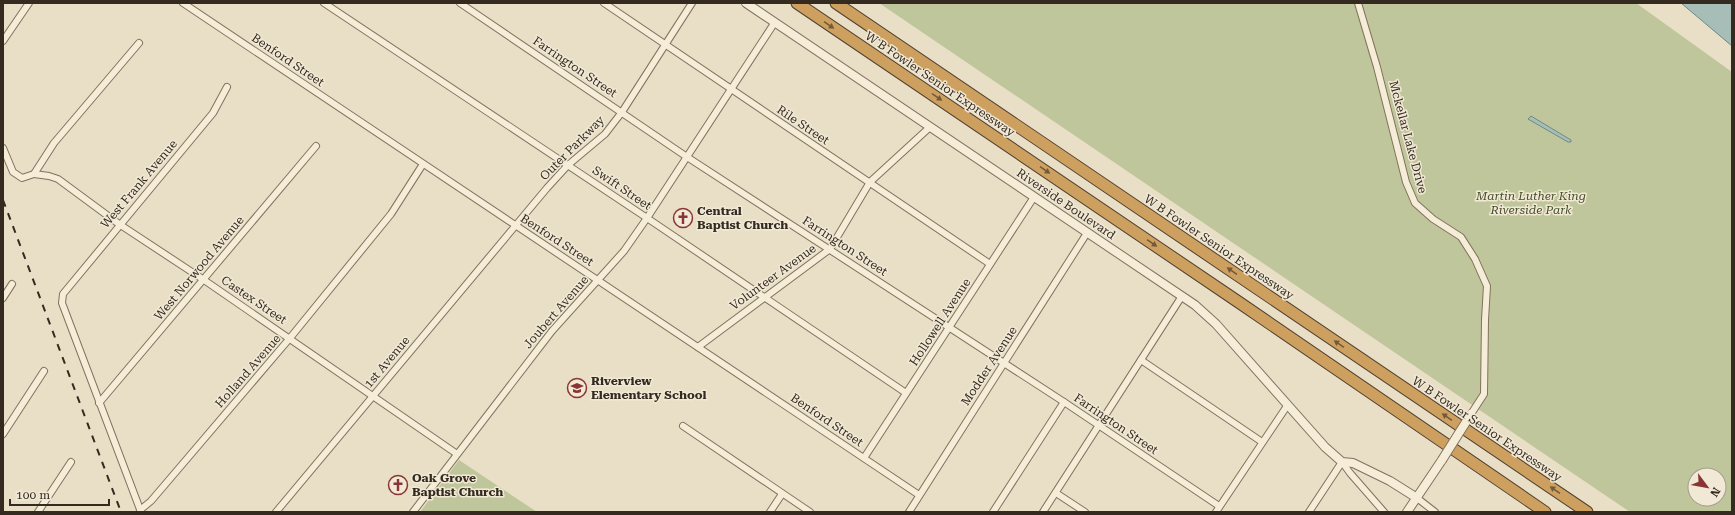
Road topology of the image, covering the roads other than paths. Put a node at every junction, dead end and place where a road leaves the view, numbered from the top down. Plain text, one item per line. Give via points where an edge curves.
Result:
1 (29, 3) edge
2 (183, 3) edge
3 (324, 3) edge
4 (460, 3) edge
5 (604, 3) edge
6 (692, 3) edge
7 (746, 3) edge
8 (797, 3) edge
9 (836, 3) edge
10 (1358, 3) edge
11 (775, 22) junction
12 (3, 41) edge
13 (139, 43) dead end
14 (665, 45) junction
15 (227, 87) dead end
16 (731, 89) junction
17 (622, 112) junction
18 (930, 127) junction
19 (316, 146) dead end
20 (3, 148) edge
21 (687, 157) junction
22 (423, 164) junction
23 (568, 165) junction
24 (34, 174) junction
25 (870, 182) junction
26 (1034, 197) junction
27 (647, 218) junction
28 (119, 224) junction
29 (515, 226) junction
30 (1088, 233) junction
31 (830, 249) junction
32 (990, 264) junction
33 (204, 280) junction
34 (599, 280) junction
35 (12, 284) dead end
36 (1182, 296) junction
37 (764, 297) junction
38 (3, 298) edge
39 (949, 327) junction
40 (290, 338) junction
41 (698, 347) junction
42 (1141, 360) junction
43 (1005, 363) junction
44 (44, 371) dead end
45 (906, 393) junction
46 (374, 396) junction
47 (1064, 402) junction
48 (99, 403) junction
49 (1287, 406) junction
50 (1471, 414) joint
51 (1099, 425) junction
52 (683, 426) dead end
53 (3, 434) edge
54 (1262, 442) junction
55 (457, 454) junction
56 (864, 458) junction
57 (71, 462) dead end
58 (1342, 462) junction
59 (1056, 493) junction
60 (782, 494) junction
61 (919, 495) junction
62 (1417, 498) junction
63 (1218, 509) edge
64 (140, 511) edge
65 (38, 512) edge
66 (276, 512) edge
67 (413, 512) edge
68 (770, 512) edge
69 (810, 512) edge
70 (909, 512) edge
71 (993, 512) edge
72 (1043, 512) edge
73 (1085, 512) edge
74 (1309, 512) edge
75 (1384, 512) edge
76 (1408, 512) edge
77 (1435, 512) edge
78 (1545, 512) edge
79 (1587, 512) edge

1 - 12 street
2 - 22 street, Benford Street
3 - 23 street, Swift Street
4 - 17 street, Farrington Street
5 - 14 street, Rile Street
6 - 14 street, Outer Parkway
7 - 11 street, Riverside Boulevard
8 -> 78 highway, W B Fowler Senior Expressway
79 -> 9 highway, W B Fowler Senior Expressway
10 - 50 street, Mckellar Lake Drive via 1406,182 1415,203 1433,219 1461,237 1475,259 1487,286 1484,394
11 - 16 street, Joubert Avenue
11 - 18 street, Riverside Boulevard
13 - 24 street via 54,143
14 - 16 street, Rile Street
14 - 17 street, Outer Parkway
15 - 28 street, West Frank Avenue via 213,113
16 - 21 street, Joubert Avenue
16 - 25 street, Rile Street
17 - 21 street, Farrington Street
17 - 23 street, Outer Parkway via 605,134
18 - 25 street, Volunteer Avenue
18 - 26 street, Riverside Boulevard
19 - 33 street, West Norwood Avenue
20 - 24 street via 14,172 22,178
21 - 27 street, Joubert Avenue
21 - 31 street, Farrington Street
22 - 29 street, Benford Street
22 - 40 street, Holland Avenue via 391,214
23 - 27 street, Swift Street
23 - 29 street, Outer Parkway
24 - 28 street, Castex Street via 58,179
25 - 31 street, Volunteer Avenue
25 - 32 street, Rile Street
26 - 30 street, Riverside Boulevard
26 - 32 street, Hollowell Avenue
27 - 34 street, Joubert Avenue via 624,251
27 - 37 street, Swift Street
28 - 33 street, Castex Street
28 - 48 street, West Frank Avenue via 63,294 62,303
29 - 34 street, Benford Street
29 - 46 street, 1st Avenue
30 - 36 street, Riverside Boulevard
30 - 43 street, Modder Avenue
31 - 37 street, Volunteer Avenue
31 - 39 street, Farrington Street
32 - 39 street, Hollowell Avenue
33 - 40 street, Castex Street
33 - 48 street, West Norwood Avenue
34 - 41 street, Benford Street
34 - 55 street, Joubert Avenue via 552,331
35 - 38 street
36 - 42 street
36 - 49 street, Riverside Boulevard via 1210,318
37 - 41 street, Volunteer Avenue
37 - 45 street, Swift Street
39 - 43 street, Farrington Street
39 - 45 street, Hollowell Avenue
40 - 46 street, Castex Street
40 - 64 street, Holland Avenue
41 - 56 street, Benford Street
42 - 51 street
42 - 54 street
43 - 47 street, Farrington Street
43 - 61 street, Modder Avenue
44 - 53 street
45 - 56 street, Hollowell Avenue
46 - 55 street, Castex Street
46 - 66 street, 1st Avenue
47 - 51 street, Farrington Street
47 - 71 street
48 - 64 street
49 - 54 street
49 - 58 street, Riverside Boulevard
50 - 62 street, bridge
51 - 59 street
51 - 63 street, Farrington Street
52 - 60 street
54 - 63 street
55 - 67 street, Joubert Avenue
56 - 61 street, Benford Street
57 - 65 street
58 - 62 street, Riverside Boulevard via 1353,463
58 - 74 street
58 - 75 street, Riverside Boulevard
59 - 72 street
59 - 73 street
60 - 68 street
60 - 69 street
61 - 70 street, Modder Avenue
62 - 76 street
62 - 77 street, Riverside Boulevard

